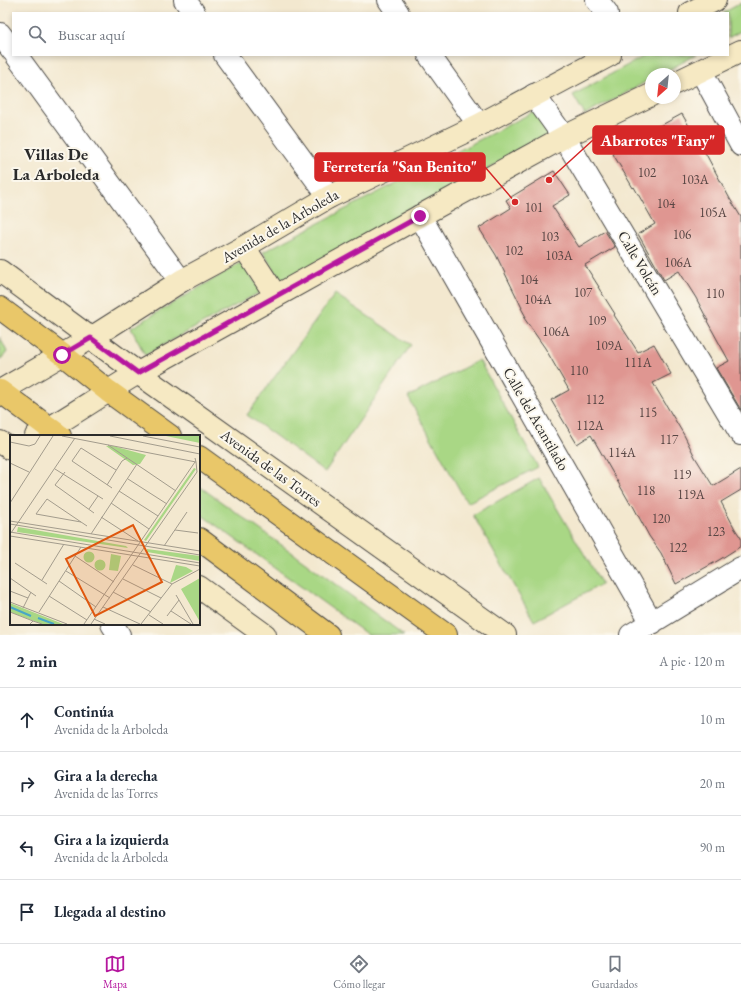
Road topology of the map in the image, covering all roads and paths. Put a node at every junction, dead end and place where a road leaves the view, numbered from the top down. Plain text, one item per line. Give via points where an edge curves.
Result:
1 (185, 0) edge
2 (389, 0) edge
3 (597, 0) edge
4 (715, 0) edge
5 (193, 12) edge
6 (397, 12) edge
7 (606, 12) edge
8 (692, 12) edge
9 (0, 34) edge
10 (12, 50) edge
11 (741, 50) edge
12 (17, 56) edge
13 (226, 56) edge
14 (430, 56) edge
15 (608, 56) edge
16 (701, 71) junction
17 (681, 81) edge
18 (534, 96) junction
19 (645, 98) edge
20 (479, 125) junction
21 (564, 137) junction
22 (741, 145) edge
23 (329, 197) junction
24 (420, 216) junction
25 (244, 247) junction
26 (0, 270) edge
27 (181, 281) junction
28 (276, 296) junction
29 (0, 308) edge
30 (91, 338) junction
31 (62, 355) junction
32 (138, 373) junction
33 (0, 391) edge
34 (108, 391) junction
35 (48, 433) edge
36 (741, 434) edge
37 (169, 435) edge
38 (0, 442) edge
39 (10, 448) edge
40 (10, 450) edge
41 (0, 456) edge
42 (200, 458) edge
43 (200, 541) edge
44 (741, 568) edge
45 (200, 588) edge
46 (652, 623) junction
47 (113, 625) edge
48 (119, 635) edge
49 (264, 635) edge
50 (328, 635) edge
51 (446, 635) edge
52 (506, 635) edge
53 (631, 635) edge

1 - 5 street
2 - 6 street
3 - 7 street
4 - 8 main road
9 - 10 street
11 - 16 main road
12 - 27 street
13 - 23 street
14 - 20 street
15 - 18 main road, Avenida de la Arboleda
16 - 17 main road
16 - 22 street
18 - 20 main road, Avenida de la Arboleda
18 - 21 street, Calle Volcán
19 - 21 main road
20 - 23 main road, Avenida de la Arboleda
21 - 24 main road
21 - 36 street, Calle Volcán
23 - 25 main road, Avenida de la Arboleda
24 - 28 main road
24 - 46 street, Calle del Acantilado
25 - 27 main road, Avenida de la Arboleda
25 - 28 main road
26 - 30 main road, Avenida de las Torres
27 - 30 main road, Avenida de la Arboleda
28 - 32 main road
29 - 31 main road
30 - 31 main road, Avenida de la Arboleda
30 - 32 main road, Avenida de las Torres
31 - 33 main road, Avenida de la Arboleda
31 - 34 main road
32 - 34 main road
32 - 52 main road, Avenida de las Torres
33 - 35 main road
34 - 35 main road
34 - 37 main road
38 - 39 main road
40 - 41 main road
42 - 51 main road
43 - 50 main road
44 - 46 street
45 - 49 main road
46 - 53 street
47 - 48 street

